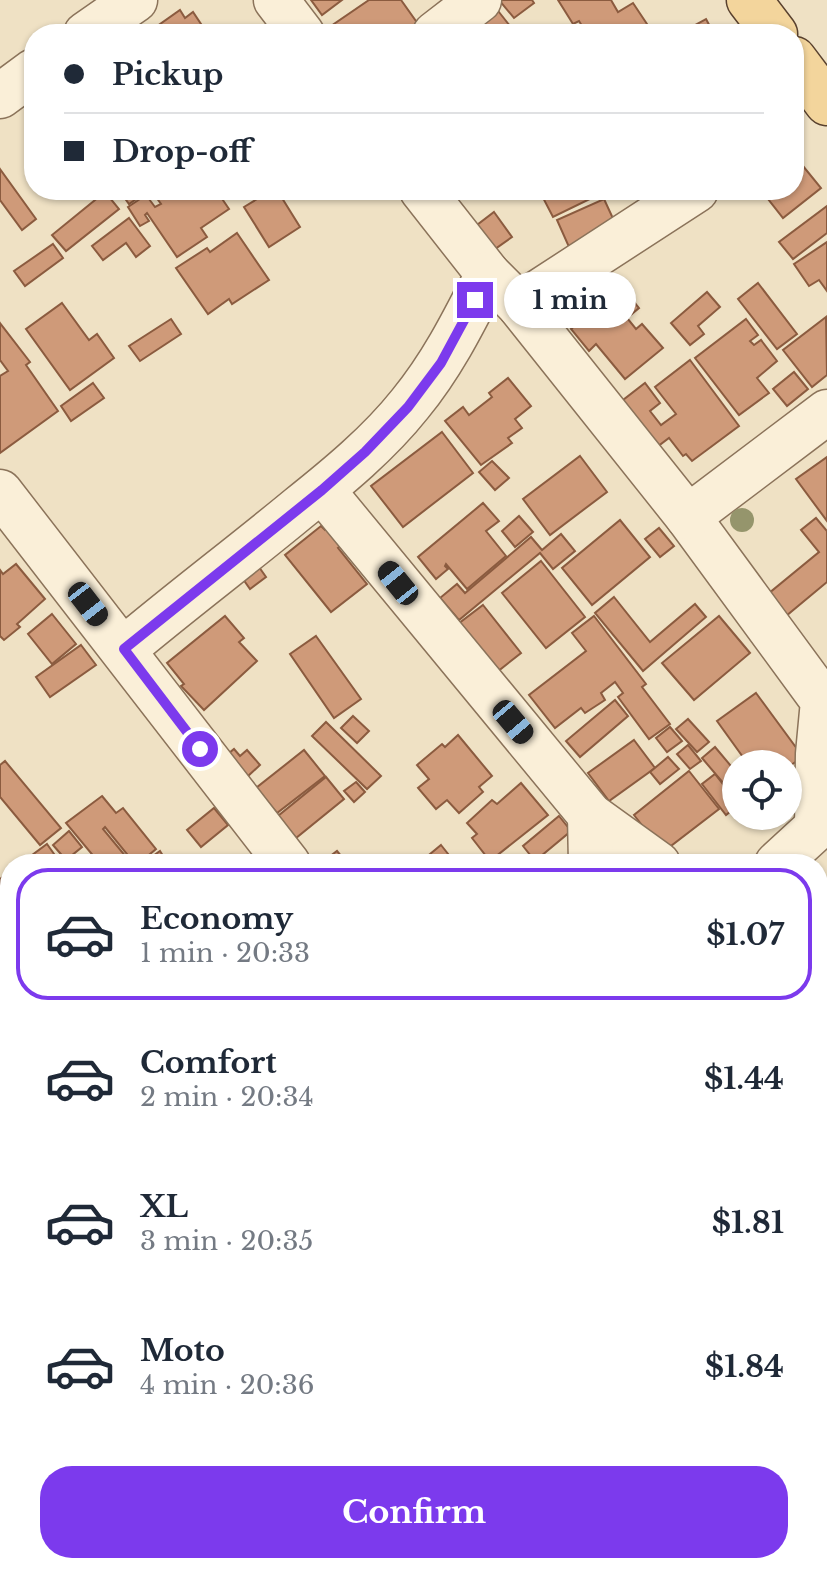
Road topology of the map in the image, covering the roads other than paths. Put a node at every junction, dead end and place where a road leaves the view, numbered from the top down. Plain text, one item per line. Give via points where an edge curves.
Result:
1 (135, 0) edge
2 (276, 0) edge
3 (479, 0) edge
4 (749, 0) edge
5 (100, 24) edge
6 (294, 24) edge
7 (448, 24) edge
8 (767, 24) edge
9 (804, 72) edge
10 (24, 78) edge
11 (0, 96) edge
12 (827, 103) edge
13 (430, 200) edge
14 (681, 200) edge
15 (488, 274) junction
16 (519, 305) junction
17 (827, 412) edge
18 (322, 490) junction
19 (0, 492) edge
20 (688, 517) junction
21 (124, 649) junction
22 (590, 815) junction
23 (822, 823) edge
24 (268, 854) edge
25 (591, 854) edge
26 (644, 854) edge
27 (788, 854) edge

1 - 5 street
2 - 6 street
3 - 7 street
4 - 8 main road
9 - 12 main road
10 - 11 street
13 - 15 street
14 - 16 street
15 - 16 street
15 - 18 street via 441,363 408,407
16 - 20 street
17 - 20 street
18 - 21 street
18 - 22 street
19 - 21 street
20 - 23 street via 823,701 818,754
21 - 24 street
22 - 25 street
22 - 26 street
23 - 27 street

